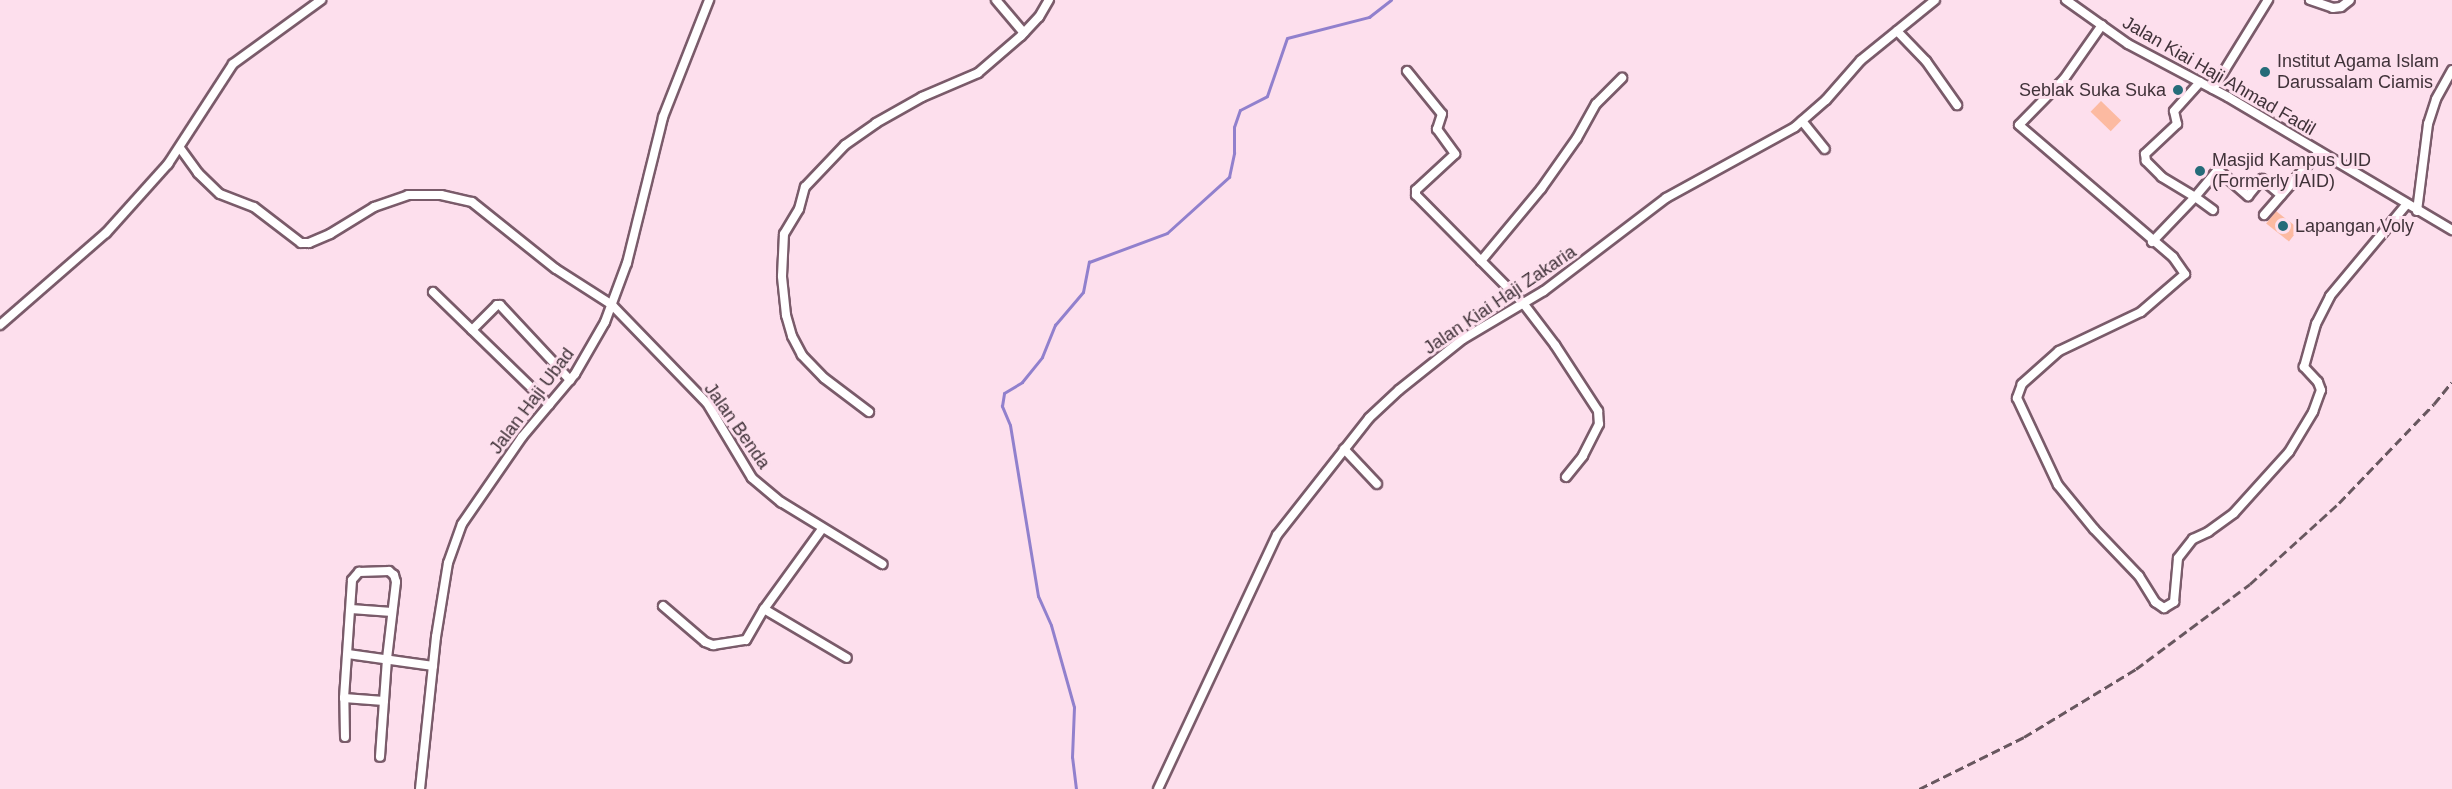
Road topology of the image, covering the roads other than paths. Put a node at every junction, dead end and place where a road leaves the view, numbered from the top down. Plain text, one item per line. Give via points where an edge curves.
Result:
1 (321, 0) edge
2 (709, 0) edge
3 (996, 0) edge
4 (1049, 0) edge
5 (1935, 0) edge
6 (2066, 0) edge
7 (2268, 0) edge
8 (2310, 0) edge
9 (2350, 0) edge
10 (2102, 25) junction
11 (1897, 31) junction
12 (1024, 33) junction
13 (2452, 70) edge
14 (1407, 71) dead end
15 (1622, 78) dead end
16 (2200, 82) junction
17 (2213, 89) junction
18 (1957, 105) dead end
19 (1802, 121) junction
20 (180, 148) junction
21 (1825, 149) dead end
22 (2319, 152) junction
23 (2281, 195) junction
24 (2195, 197) junction
25 (2407, 204) junction
26 (2213, 210) dead end
27 (2417, 211) junction
28 (2264, 215) dead end
29 (2452, 230) edge
30 (2152, 242) junction
31 (1481, 261) junction
32 (433, 292) dead end
33 (1523, 303) junction
34 (612, 304) junction
35 (0, 325) edge
36 (472, 330) junction
37 (570, 380) junction
38 (549, 405) junction
39 (869, 412) dead end
40 (1344, 449) junction
41 (1566, 477) dead end
42 (1377, 484) dead end
43 (822, 529) junction
44 (882, 564) dead end
45 (663, 606) dead end
46 (351, 609) junction
47 (764, 609) junction
48 (392, 612) junction
49 (348, 654) junction
50 (847, 658) dead end
51 (387, 659) junction
52 (433, 666) junction
53 (344, 698) junction
54 (384, 701) junction
55 (345, 737) dead end
56 (380, 757) dead end
57 (420, 789) edge
58 (1158, 789) edge

1 - 20 street via 233,64 188,129
2 - 34 street, Jalan Haji Ubad via 663,117 627,263
3 - 12 street
4 - 12 street
5 - 11 street, Jalan Kiai Haji Zakaria
6 - 10 street, Jalan Kiai Haji Ahmad Fadil
7 - 17 street
8 - 9 street via 2333,8
10 - 16 street, Jalan Kiai Haji Ahmad Fadil via 2128,44
10 - 30 street via 2064,79 2019,125
11 - 18 street via 1926,61
11 - 19 street, Jalan Kiai Haji Zakaria via 1861,60
12 - 39 street via 978,73 922,97 845,144 805,187 799,209 784,234 782,276 792,336 802,355 824,378
13 - 27 street via 2428,124
14 - 31 street via 1442,114 1437,129 1455,156 1416,190 1416,195
15 - 31 street via 1596,104 1552,173
16 - 17 street, Jalan Kiai Haji Ahmad Fadil
16 - 24 street via 2174,111 2177,124 2145,154 2146,161 2162,177
17 - 22 street, Jalan Kiai Haji Ahmad Fadil
19 - 21 street
19 - 33 street, Jalan Kiai Haji Zakaria via 1666,198
20 - 34 street, Jalan Benda via 220,195 254,207 305,244 330,234 374,207 408,195 463,198 556,269
20 - 35 street via 106,233
22 - 23 street
22 - 25 street, Jalan Kiai Haji Ahmad Fadil
23 - 24 street via 2262,179 2248,196 2218,170
23 - 28 street
24 - 26 street
24 - 30 street
25 - 27 street, Jalan Kiai Haji Ahmad Fadil
25 - 30 street via 2330,296 2316,324 2304,366 2321,390 2289,452 2234,513 2193,539 2178,558 2174,602 2164,608 2058,485 2017,398 2022,384 2059,351 2141,312 2185,274 2173,257
27 - 29 street, Jalan Kiai Haji Ahmad Fadil
31 - 33 street
32 - 36 street
33 - 40 street, Jalan Kiai Haji Zakaria via 1463,339 1399,390
33 - 41 street via 1598,411 1599,424 1583,456
34 - 37 street, Jalan Haji Ubad
34 - 43 street, Jalan Benda via 707,403 752,478
36 - 37 street via 500,305
36 - 38 street
37 - 38 street, Jalan Haji Ubad
38 - 52 street, Jalan Haji Ubad via 462,524 448,563
40 - 42 street
40 - 58 street, Jalan Kiai Haji Zakaria via 1277,536
43 - 44 street, Jalan Benda
43 - 47 street
45 - 47 street via 705,642 716,645 746,640
46 - 48 street
46 - 48 street via 355,575 389,572 396,582
46 - 49 street
47 - 50 street
48 - 51 street
49 - 51 street
49 - 53 street
51 - 52 street
51 - 54 street
52 - 57 street, Jalan Haji Ubad
53 - 54 street
53 - 55 street
54 - 56 street

